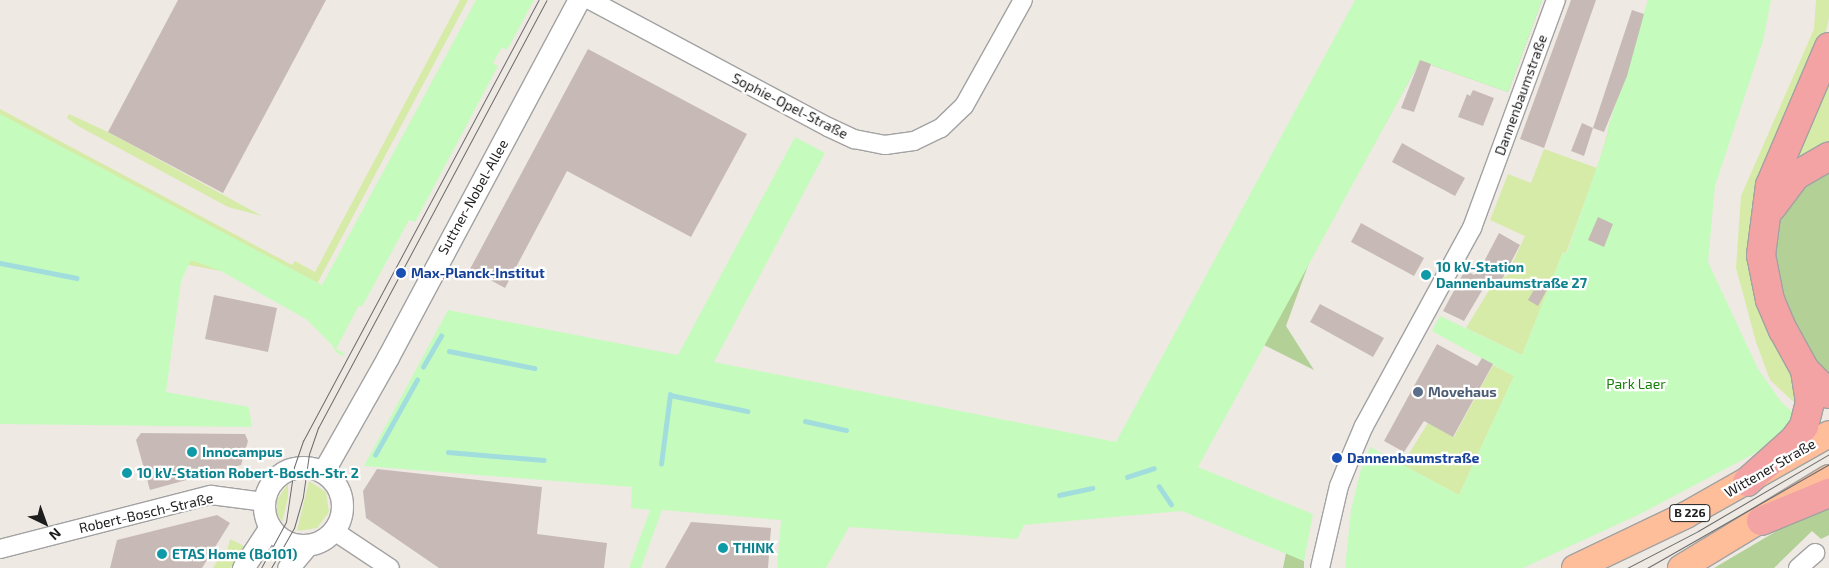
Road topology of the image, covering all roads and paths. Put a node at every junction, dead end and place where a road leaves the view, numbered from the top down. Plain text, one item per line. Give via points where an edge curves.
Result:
1 (579, 0) edge
2 (590, 0) edge
3 (1023, 0) edge
4 (1556, 0) edge
5 (1829, 47) edge
6 (1829, 156) edge
7 (1764, 219) junction
8 (1805, 370) junction
9 (1829, 394) edge
10 (1829, 434) edge
11 (323, 472) junction
12 (1829, 478) edge
13 (1747, 482) junction
14 (1829, 493) edge
15 (264, 502) junction
16 (1762, 521) junction
17 (270, 527) junction
18 (334, 531) junction
19 (1328, 544) junction
20 (307, 545) junction
21 (0, 549) edge
22 (1814, 553) dead end
23 (243, 568) edge
24 (288, 568) edge
25 (390, 568) edge
26 (1320, 568) edge
27 (1330, 568) edge
28 (1575, 568) edge
29 (1681, 568) edge
30 (1798, 568) edge

1 - 11 street, Suttner-Nobel-Allee
2 - 3 street, Sophie-Opel-Straße via 828,127 854,139 884,145 914,141 934,132 964,106
4 - 19 street, Dannenbaumstraße via 1472,228 1364,426 1349,461 1337,494
5 - 7 highway via 1770,185
6 - 7 highway via 1803,169 1787,183
7 - 8 highway via 1761,255 1764,278 1776,315
8 - 9 highway
8 - 13 highway via 1810,402 1804,426 1794,440
10 - 13 main road, Wittener Straße / B 226
11 - 15 street via 306,466 281,473 272,482
11 - 18 street via 335,482 343,501
12 - 16 main road
13 - 28 main road, Wittener Straße / B 226
14 - 16 highway
15 - 17 street
15 - 21 street, Robert-Bosch-Straße via 211,495
16 - 29 main road
17 - 20 street via 283,540
17 - 23 street
18 - 20 street
18 - 25 street
19 - 26 street, Dannenbaumstraße
19 - 27 street, Dannenbaumstraße
20 - 24 street
22 - 30 street

